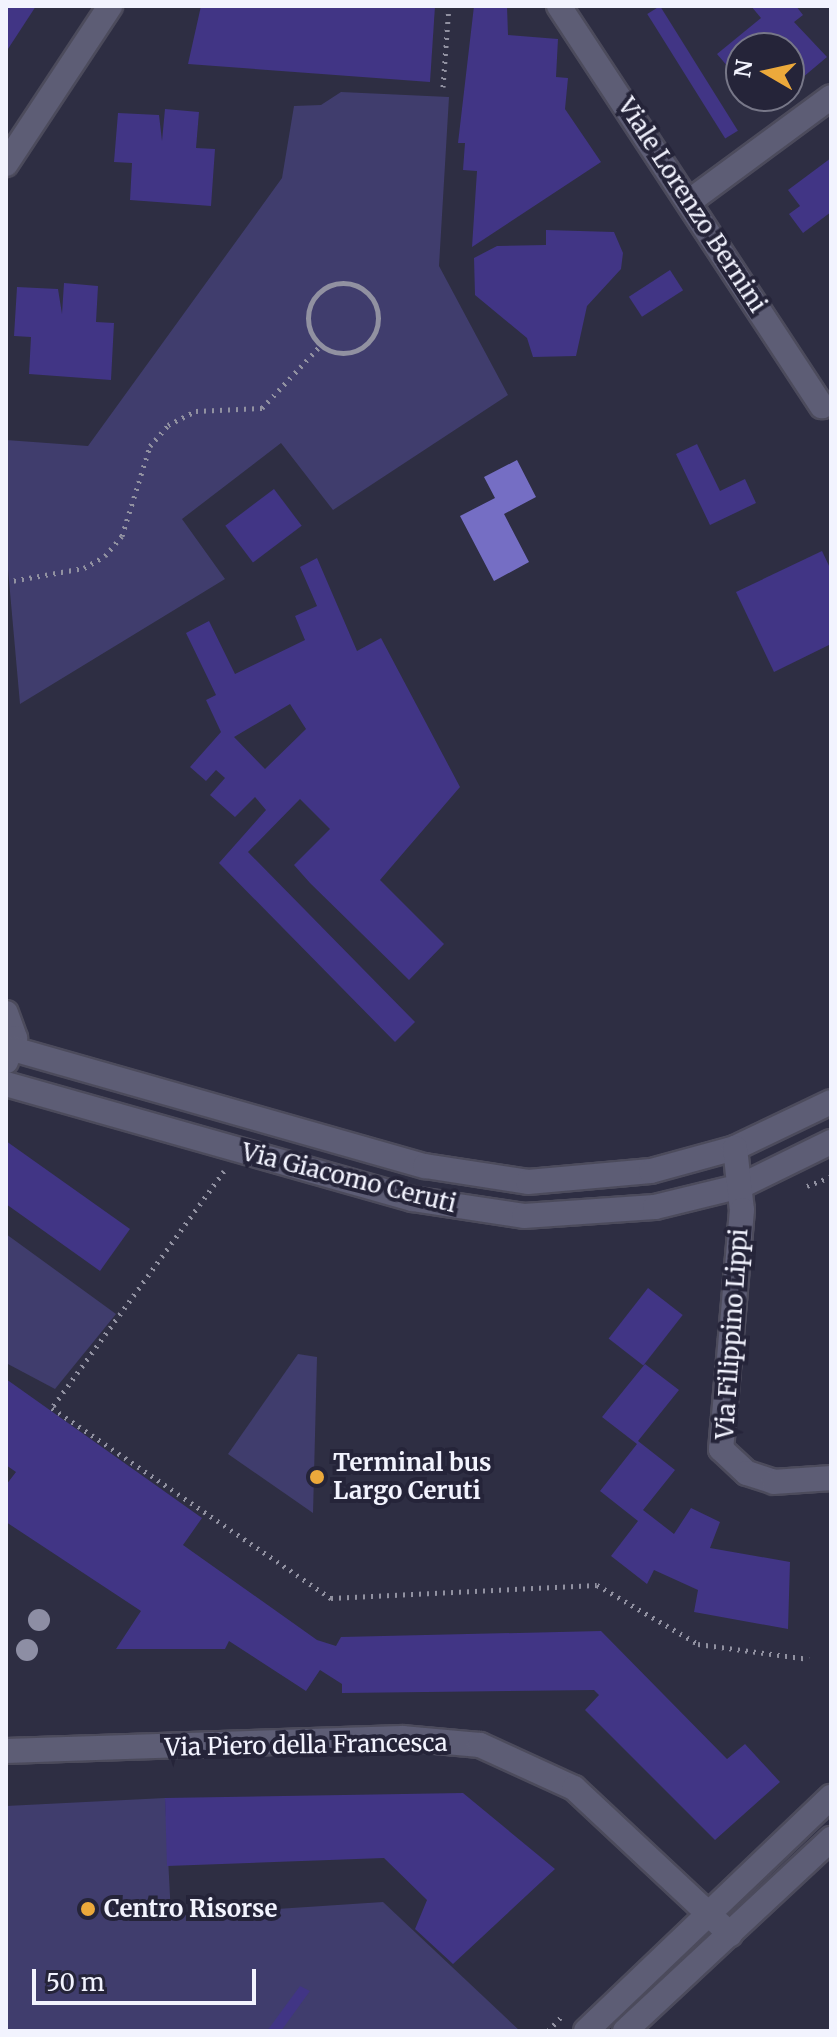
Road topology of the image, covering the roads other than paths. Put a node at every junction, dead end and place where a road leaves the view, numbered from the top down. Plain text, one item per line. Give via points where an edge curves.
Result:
1 (110, 6) edge
2 (559, 6) edge
3 (831, 97) edge
4 (6, 164) edge
5 (690, 201) junction
6 (822, 406) dead end
7 (6, 1013) edge
8 (9, 1055) edge
9 (6, 1084) edge
10 (831, 1102) edge
11 (831, 1142) edge
12 (735, 1148) junction
13 (741, 1186) junction
14 (831, 1478) edge
15 (6, 1751) edge
16 (831, 1797) edge
17 (831, 1839) edge
18 (707, 1909) junction
19 (730, 1934) junction
20 (628, 2030) edge
21 (586, 2031) edge

1 - 4 street
2 - 5 street, Viale Lorenzo Bernini
3 - 5 street
5 - 6 street, Viale Lorenzo Bernini
7 - 8 street, Via Giacomo Ceruti
8 - 12 street, Via Giacomo Ceruti via 425,1166 528,1182 651,1171
9 - 13 street, Via Giacomo Ceruti via 412,1199 524,1216 655,1207
10 - 12 street, Via Giacomo Ceruti
11 - 13 street, Via Giacomo Ceruti
12 - 13 street, Via Filippino Lippi
13 - 14 street, Via Filippino Lippi via 721,1449 747,1473 774,1482
15 - 18 street, Via Piero della Francesca via 438,1738 480,1745 574,1788
16 - 18 street
17 - 19 street
18 - 19 street, Via Piero della Francesca
18 - 21 street
19 - 20 street

